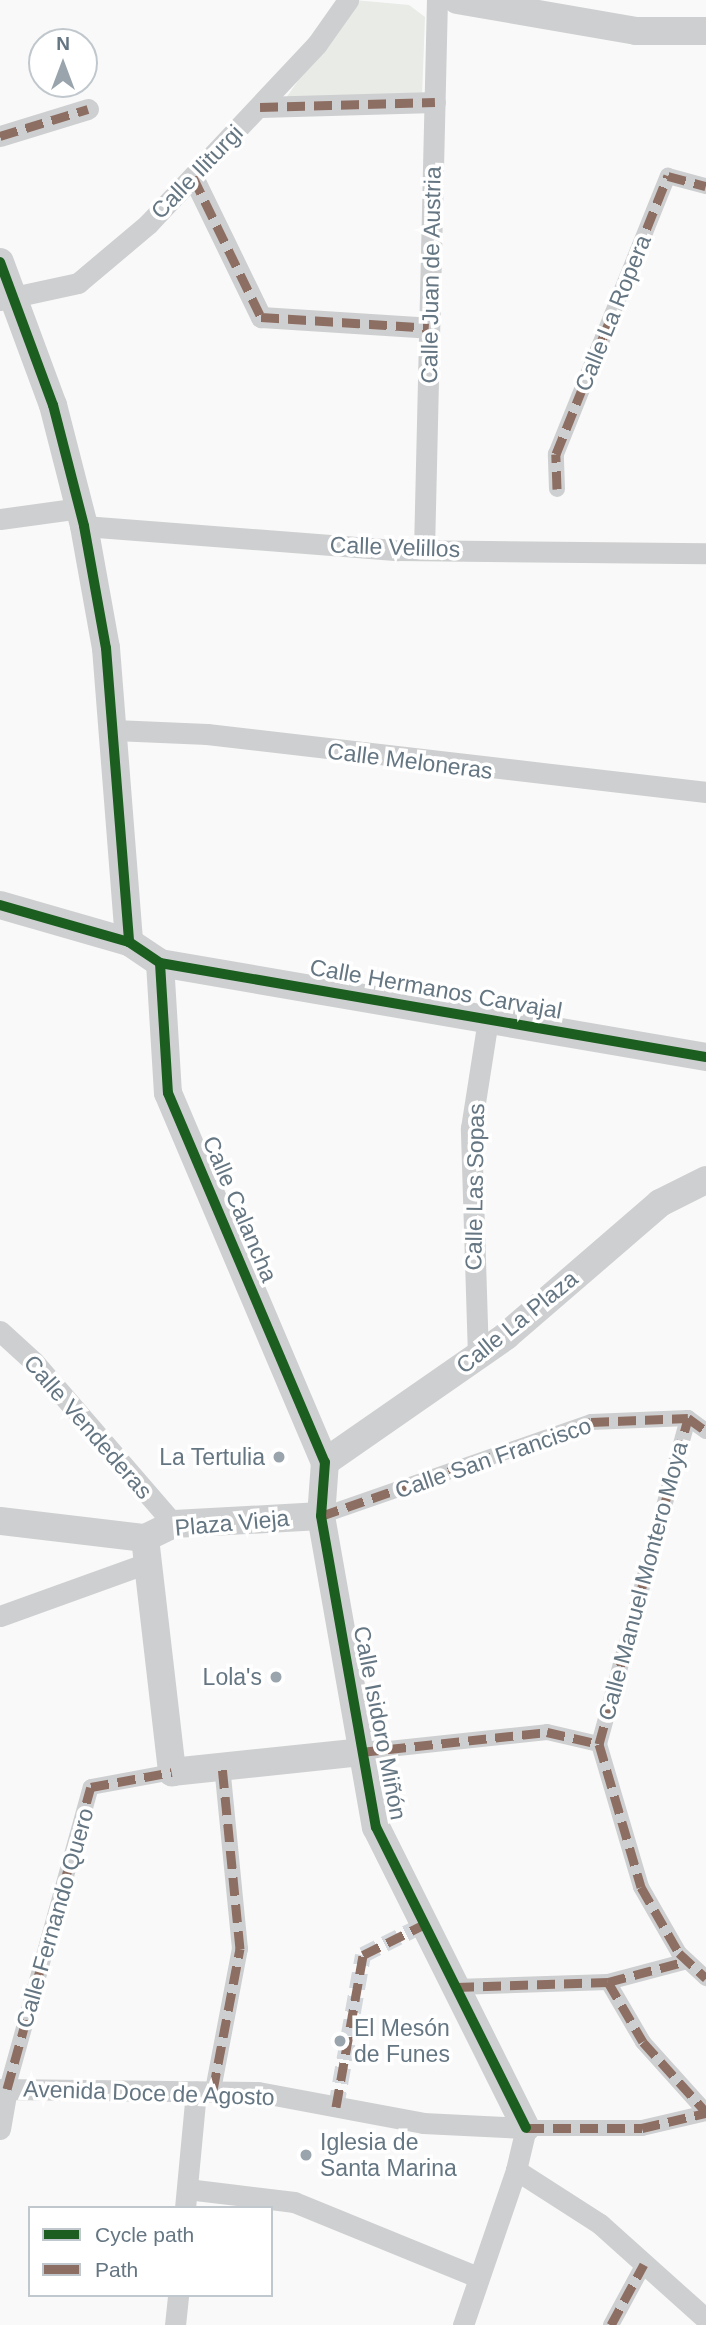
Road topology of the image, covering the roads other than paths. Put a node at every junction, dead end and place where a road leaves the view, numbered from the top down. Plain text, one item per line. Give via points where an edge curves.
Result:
1 (348, 0) edge
2 (437, 0) edge
3 (457, 0) edge
4 (706, 31) edge
5 (435, 102) junction
6 (260, 107) junction
7 (88, 109) dead end
8 (0, 136) edge
9 (193, 177) junction
10 (706, 186) edge
11 (0, 262) edge
12 (7, 299) edge
13 (429, 328) junction
14 (557, 489) dead end
15 (82, 517) junction
16 (0, 519) edge
17 (424, 550) junction
18 (706, 553) edge
19 (114, 730) junction
20 (706, 792) edge
21 (0, 905) edge
22 (129, 942) junction
23 (160, 963) junction
24 (488, 1019) junction
25 (706, 1057) edge
26 (706, 1180) edge
27 (0, 1331) edge
28 (478, 1356) junction
29 (688, 1419) junction
30 (706, 1431) edge
31 (325, 1462) junction
32 (321, 1516) junction
33 (0, 1521) edge
34 (174, 1524) junction
35 (146, 1550) junction
36 (0, 1616) edge
37 (599, 1744) junction
38 (361, 1752) junction
39 (222, 1766) junction
40 (172, 1772) junction
41 (687, 1961) junction
42 (706, 1979) edge
43 (608, 1982) junction
44 (456, 1987) junction
45 (3, 2089) edge
46 (204, 2091) junction
47 (706, 2113) edge
48 (0, 2129) edge
49 (526, 2129) junction
50 (516, 2170) junction
51 (186, 2198) edge
52 (644, 2264) junction
53 (478, 2277) junction
54 (178, 2297) edge
55 (706, 2319) edge
56 (175, 2325) edge
57 (463, 2325) edge
58 (611, 2325) edge

1 - 6 street, Calle Iliturgi
2 - 5 street, Calle Juan de Austria
3 - 4 street via 636,32
5 - 6 street
5 - 13 street, Calle Juan de Austria
6 - 9 street, Calle Iliturgi
7 - 8 street
9 - 12 street, Calle Iliturgi via 78,283
9 - 13 street via 261,317
10 - 14 street, Calle La Ropera via 667,176 556,454
11 - 12 street
12 - 15 street via 53,405
13 - 17 street, Calle Juan de Austria
15 - 16 street, Calle Velillos
15 - 17 street, Calle Velillos
15 - 19 street
17 - 18 street, Calle Velillos
19 - 20 street, Calle Meloneras via 207,734
19 - 22 street
21 - 22 street
22 - 23 street
23 - 24 street, Calle Hermanos Carvajal
23 - 31 street, Calle Calancha via 168,1093
24 - 25 street, Calle Hermanos Carvajal
24 - 28 street, Calle Las Sopas via 471,1128
26 - 28 street, Calle La Plaza via 660,1203
27 - 34 street, Calle Vendederas
28 - 31 street, Calle La Plaza
29 - 30 street
29 - 32 street, Calle San Francisco via 591,1422
29 - 37 street, Calle Manuel Montero Moya
31 - 32 street, Calle Isidoro Miñón
32 - 34 street, Plaza Vieja
32 - 38 street, Calle Isidoro Miñón
33 - 35 street
34 - 35 street, Plaza Vieja
35 - 36 street
35 - 40 street
37 - 38 street via 547,1732
37 - 41 street via 641,1887
38 - 39 street
38 - 44 street, Calle Isidoro Miñón via 376,1827
39 - 40 street
39 - 46 street via 240,1949
40 - 45 street, Calle Fernando Quero via 91,1787
41 - 42 street
41 - 43 street
43 - 44 street
43 - 47 street via 643,2042
44 - 49 street, Calle Isidoro Miñón
45 - 46 street, Avenida Doce de Agosto
45 - 48 street, Calle Fernando Quero
46 - 49 street, Avenida Doce de Agosto via 258,2092 423,2123
46 - 51 street
47 - 49 street, Avenida Doce de Agosto via 642,2128
49 - 50 street
50 - 52 street via 600,2224
50 - 53 street
51 - 53 street via 294,2202
52 - 55 street
52 - 58 street
53 - 57 street
54 - 56 street

